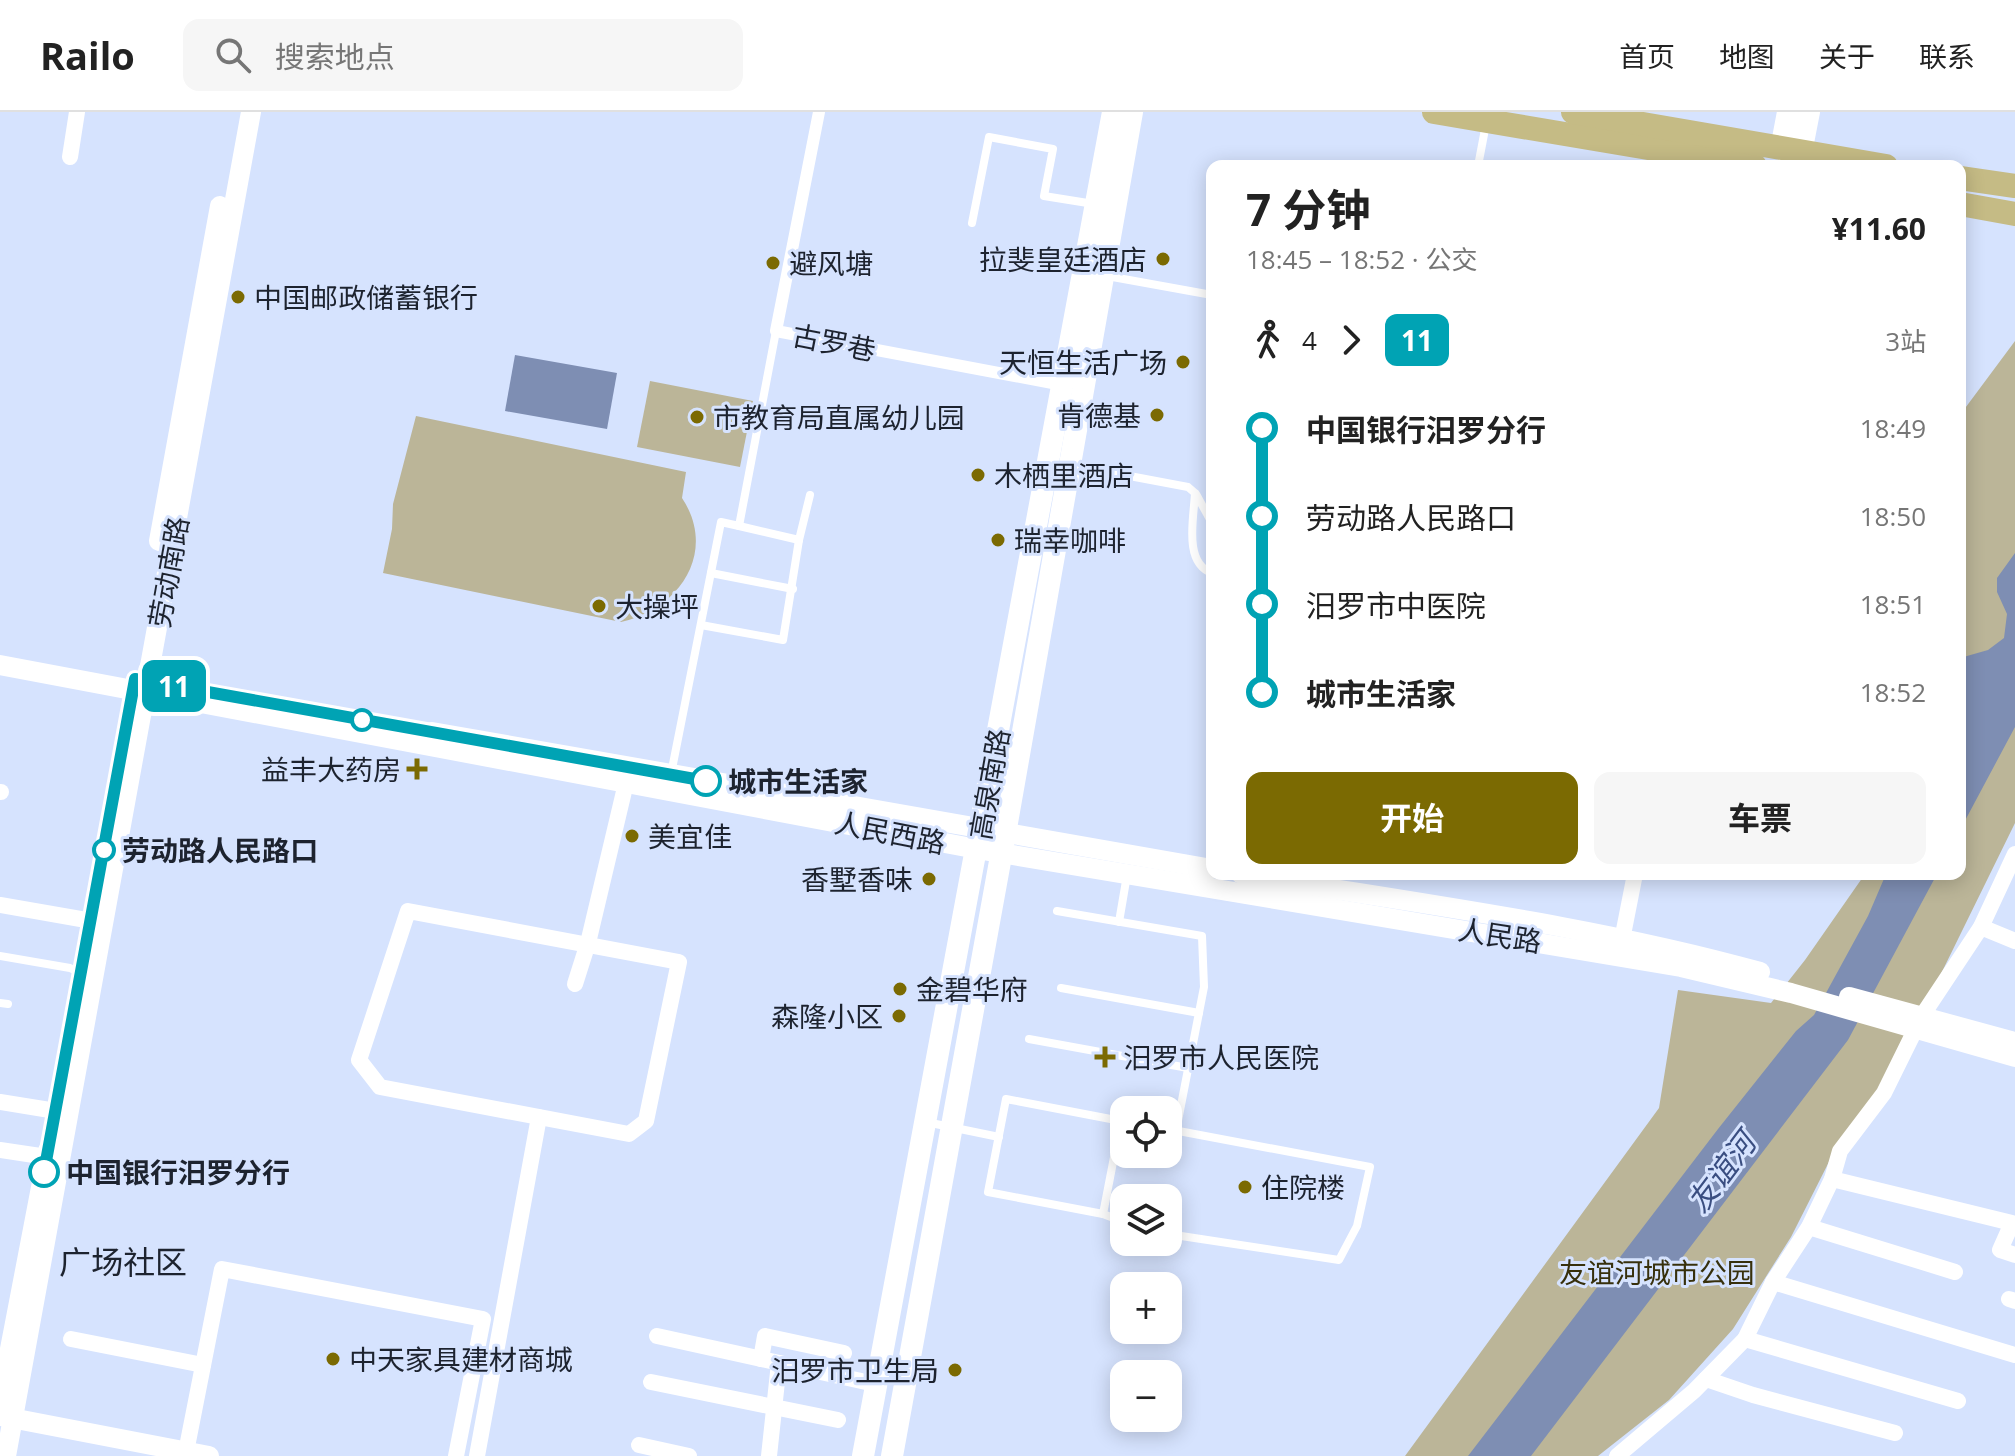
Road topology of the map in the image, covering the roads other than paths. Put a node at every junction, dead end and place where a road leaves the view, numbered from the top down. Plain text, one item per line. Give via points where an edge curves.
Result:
1 (77, 112) edge
2 (237, 112) edge
3 (251, 112) edge
4 (819, 112) edge
5 (1113, 112) edge
6 (1132, 112) edge
7 (1434, 112) edge
8 (1573, 112) edge
9 (1788, 112) edge
10 (1809, 112) edge
11 (1486, 122) junction
12 (1791, 151) junction
13 (70, 157) dead end
14 (1479, 160) edge
15 (1711, 160) edge
16 (1848, 160) edge
17 (1966, 179) edge
18 (2015, 186) edge
19 (1097, 205) junction
20 (1966, 205) edge
21 (2015, 214) edge
22 (972, 223) dead end
23 (1104, 276) junction
24 (1206, 294) edge
25 (776, 331) junction
26 (1063, 385) junction
27 (1071, 465) junction
28 (1195, 493) junction
29 (810, 495) dead end
30 (1206, 512) edge
31 (739, 526) junction
32 (799, 540) junction
33 (1206, 570) edge
34 (711, 573) junction
35 (793, 589) junction
36 (701, 625) junction
37 (0, 653) edge
38 (0, 665) edge
39 (141, 686) junction
40 (626, 783) junction
41 (670, 783) junction
42 (979, 839) junction
43 (1003, 844) junction
44 (2015, 854) edge
45 (1206, 868) edge
46 (1127, 874) junction
47 (2010, 876) edge
48 (1276, 880) edge
49 (1634, 880) edge
50 (0, 905) edge
51 (1057, 911) dead end
52 (92, 921) junction
53 (1119, 922) junction
54 (1981, 927) junction
55 (1622, 940) junction
56 (2015, 941) edge
57 (588, 943) junction
58 (0, 956) edge
59 (82, 974) junction
60 (575, 984) dead end
61 (1061, 988) dead end
62 (1796, 988) junction
63 (1199, 1013) junction
64 (1909, 1020) junction
65 (1029, 1039) dead end
66 (2015, 1042) edge
67 (2015, 1057) edge
68 (1188, 1068) junction
69 (1181, 1096) edge
70 (0, 1102) edge
71 (56, 1111) junction
72 (539, 1117) junction
73 (1110, 1119) edge
74 (925, 1122) junction
75 (952, 1128) junction
76 (1182, 1132) edge
77 (999, 1137) junction
78 (0, 1150) edge
79 (47, 1157) junction
80 (1113, 1168) edge
81 (1832, 1179) junction
82 (1103, 1214) junction
83 (1110, 1217) edge
84 (1809, 1227) junction
85 (1182, 1236) edge
86 (2015, 1255) edge
87 (1955, 1272) dead end
88 (1773, 1282) junction
89 (657, 1336) dead end
90 (71, 1339) dead end
91 (1745, 1339) junction
92 (844, 1353) dead end
93 (2015, 1355) edge
94 (761, 1359) junction
95 (779, 1363) junction
96 (203, 1365) junction
97 (1706, 1379) junction
98 (651, 1382) dead end
99 (875, 1384) junction
100 (0, 1401) edge
101 (1958, 1401) dead end
102 (774, 1408) junction
103 (838, 1420) dead end
104 (6, 1423) edge
105 (1895, 1433) dead end
106 (639, 1445) dead end
107 (186, 1452) junction
108 (6, 1456) edge
109 (135, 1456) edge
110 (209, 1456) edge
111 (456, 1456) edge
112 (477, 1456) edge
113 (689, 1456) edge
114 (769, 1456) edge
115 (863, 1456) edge
116 (892, 1456) edge
117 (1617, 1456) edge

1 - 13 street
2 - 39 street, 劳动南路
3 - 39 street, 劳动南路
4 - 25 street, 古罗巷
5 - 19 main road, 高泉南路
6 - 23 main road, 高泉南路
7 - 11 main road
8 - 12 main road
9 - 12 main road
10 - 12 main road
11 - 14 lane
11 - 15 main road
12 - 16 main road
17 - 18 main road
19 - 22 lane via 1044,196 1053,149 989,137
19 - 26 main road, 高泉南路
20 - 21 main road
23 - 24 lane
23 - 27 main road, 高泉南路
25 - 26 street, 古罗巷
25 - 31 lane
26 - 42 main road, 高泉南路
27 - 28 lane via 1181,483
27 - 43 main road, 高泉南路
28 - 30 lane
28 - 33 lane via 1192,536 1196,558
29 - 32 lane
31 - 32 lane
31 - 34 lane via 721,522
32 - 35 lane
34 - 35 lane
34 - 36 lane
35 - 36 lane via 783,640
36 - 41 lane
37 - 39 street, 人民西路
38 - 39 street, 人民西路
39 - 40 street, 人民西路
39 - 41 street, 人民西路
39 - 52 street, 劳动南路
39 - 104 street, 劳动南路
40 - 41 street, 人民西路
40 - 57 street
41 - 42 street, 人民西路
42 - 43 street, 人民路
42 - 74 main road, 高泉南路
43 - 45 street, 人民路
43 - 46 street, 人民路
43 - 75 main road, 高泉南路
44 - 47 street
46 - 53 lane
46 - 62 street, 人民路
47 - 54 street
48 - 55 street, 人民路
49 - 55 street
50 - 52 street
51 - 53 lane
52 - 59 street, 劳动南路
53 - 63 lane via 1202,936
54 - 56 street
54 - 64 street
55 - 62 street, 人民路 via 1688,952
57 - 60 street
57 - 72 street via 679,962 646,1121 629,1134
57 - 72 street via 408,911 359,1060 380,1087
58 - 59 lane
59 - 71 street, 劳动南路
61 - 63 lane
62 - 64 street, 人民路
63 - 68 lane
64 - 66 street, 人民路
64 - 67 street, 人民路
64 - 81 street via 1884,1093 1840,1151
65 - 68 lane
68 - 69 lane
70 - 71 street
71 - 79 street, 劳动南路
72 - 112 street
73 - 77 lane via 1006,1099
74 - 75 lane
74 - 99 main road, 高泉南路
75 - 77 lane
75 - 116 main road, 高泉南路
76 - 85 lane via 1370,1167 1357,1226 1339,1260
77 - 82 lane via 988,1192
78 - 79 street
79 - 100 street, 劳动南路
80 - 82 lane
81 - 84 street
81 - 86 street via 2012,1223 2000,1250
82 - 83 lane
84 - 87 street
84 - 88 street
88 - 91 street
88 - 93 street
89 - 94 street
90 - 96 street
91 - 97 street
91 - 101 street
92 - 94 street via 765,1336
94 - 95 street
95 - 99 street
95 - 102 street
96 - 107 street
96 - 111 street via 222,1269 483,1319
97 - 105 street
97 - 117 street
98 - 102 street
99 - 115 main road, 高泉南路
102 - 103 street
102 - 114 street
104 - 107 street
104 - 108 street, 劳动南路
104 - 109 street
106 - 113 street
107 - 110 street

